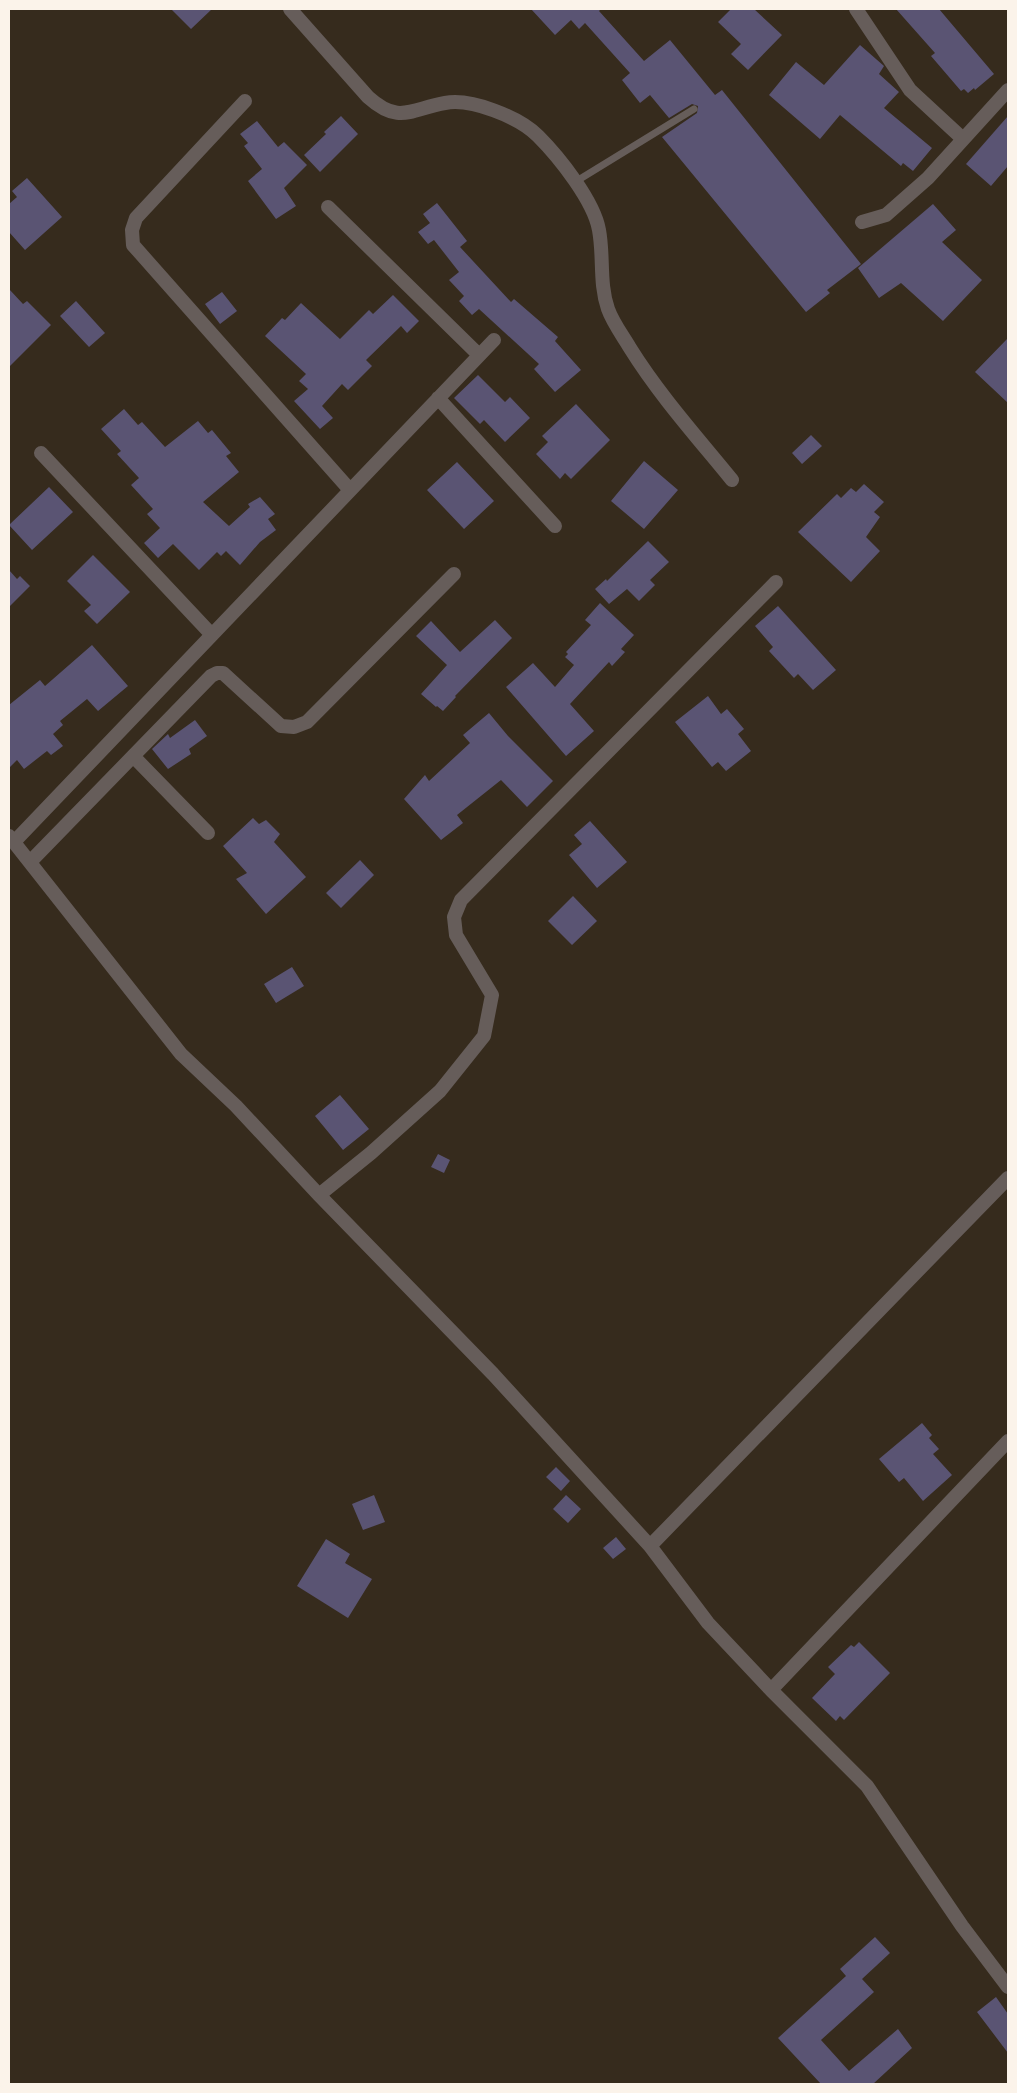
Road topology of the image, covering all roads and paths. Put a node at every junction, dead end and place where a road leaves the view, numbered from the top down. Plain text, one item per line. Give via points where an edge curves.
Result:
1 (290, 9) edge
2 (856, 9) edge
3 (1008, 90) edge
4 (245, 101) dead end
5 (694, 109) dead end
6 (963, 139) junction
7 (575, 182) junction
8 (328, 207) dead end
9 (862, 222) dead end
10 (494, 340) dead end
11 (479, 355) junction
12 (438, 398) junction
13 (41, 453) dead end
14 (732, 480) dead end
15 (350, 490) junction
16 (555, 526) dead end
17 (454, 574) dead end
18 (776, 582) dead end
19 (212, 635) junction
20 (133, 756) junction
21 (208, 833) dead end
22 (11, 839) edge
23 (30, 862) junction
24 (1008, 1178) edge
25 (319, 1195) junction
26 (1008, 1441) edge
27 (650, 1546) junction
28 (771, 1690) junction
29 (1008, 1987) edge

1 - 7 street via 381,109 417,112 444,103 468,102 518,120 538,136
2 - 6 street via 910,90
3 - 6 street
4 - 15 street via 136,218 132,230 133,245
5 - 7 lane
6 - 9 street via 928,178 886,215
7 - 14 street via 592,210 599,230 602,284 608,310 651,382
8 - 11 street
10 - 11 street
11 - 12 street
12 - 15 street
12 - 16 street
13 - 19 street
15 - 19 street
17 - 20 street via 307,722 294,727 281,726 223,673 217,672
18 - 25 street via 461,900 454,917 456,936 492,996 484,1036 440,1091
19 - 22 street
20 - 21 street
20 - 23 street
22 - 23 street
23 - 25 street via 181,1054 236,1106
24 - 27 street
25 - 27 street via 493,1374
26 - 28 street
27 - 28 street via 708,1623
28 - 29 street via 867,1786 962,1926

